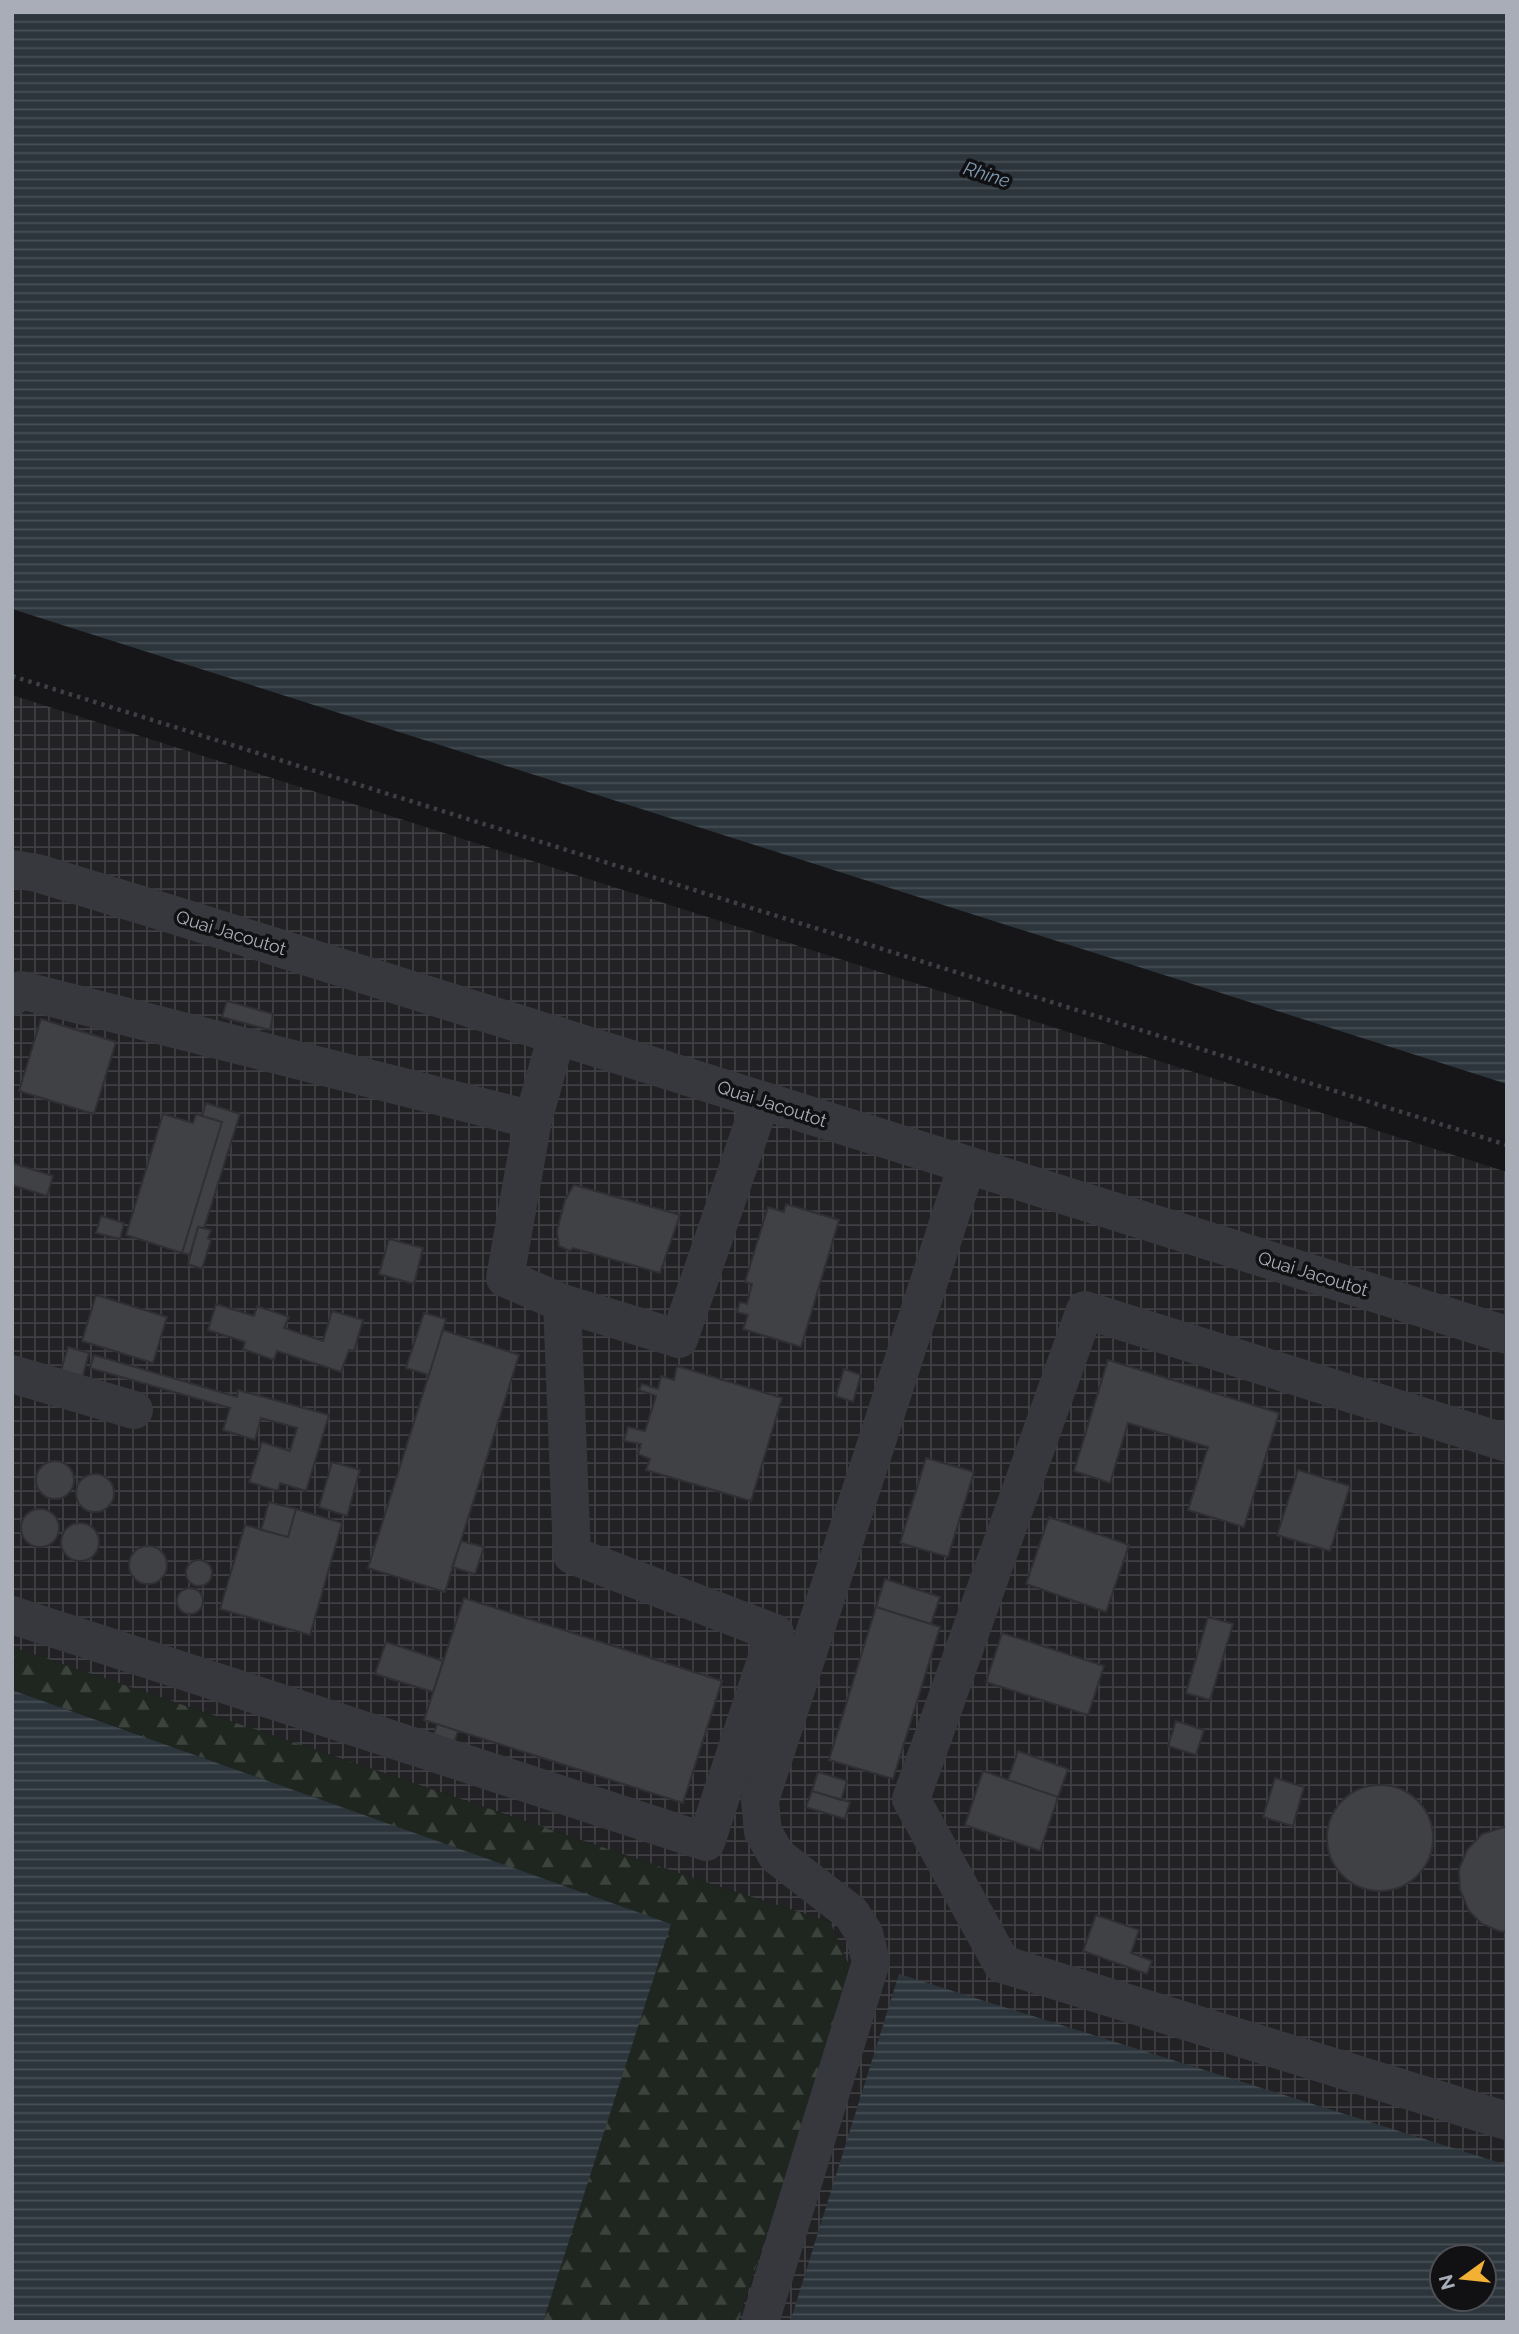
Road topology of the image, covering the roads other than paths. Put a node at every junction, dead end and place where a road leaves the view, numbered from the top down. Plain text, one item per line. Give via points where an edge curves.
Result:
1 (25, 871) edge
2 (12, 997) edge
3 (557, 1035) junction
4 (761, 1101) junction
5 (533, 1121) junction
6 (967, 1165) junction
7 (562, 1303) junction
8 (1507, 1335) edge
9 (12, 1374) edge
10 (134, 1410) dead end
11 (1507, 1443) edge
12 (12, 1615) edge
13 (1507, 2121) edge
14 (760, 2322) edge

1 - 3 street, Quai Jacoutot
2 - 5 street via 21,990
3 - 4 street, Quai Jacoutot
3 - 5 street
4 - 6 street, Quai Jacoutot
4 - 7 street via 679,1339
5 - 7 street via 505,1278
6 - 8 street, Quai Jacoutot
6 - 14 street via 760,1800 763,1832 777,1856 851,1913 864,1933 871,1962
7 - 12 street via 572,1555 775,1633 706,1842
9 - 10 street
11 - 13 street via 1085,1310 911,1799 1002,1964

